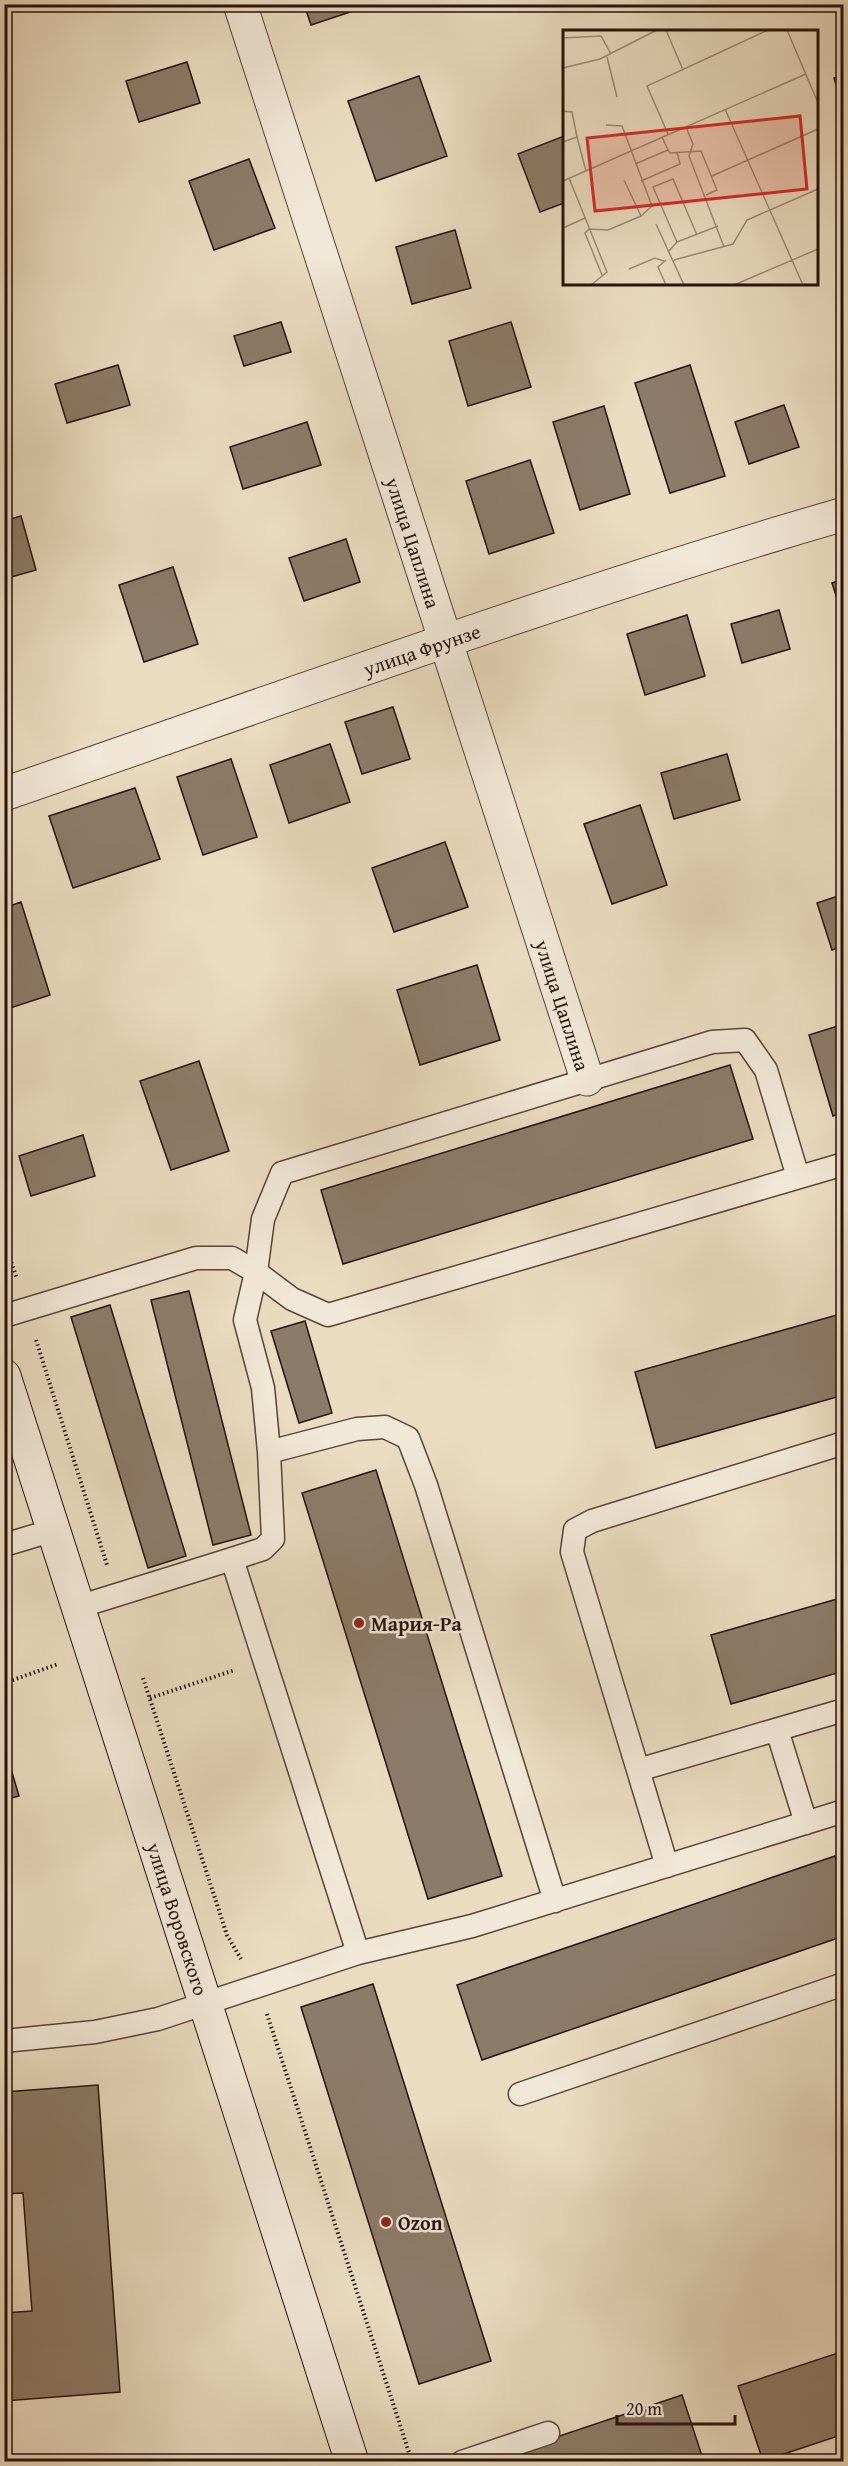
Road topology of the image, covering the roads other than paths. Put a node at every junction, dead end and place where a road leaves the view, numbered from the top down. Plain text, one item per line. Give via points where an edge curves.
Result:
1 (240, 4) edge
2 (843, 514) edge
3 (445, 642) junction
4 (4, 794) edge
5 (587, 1079) junction
6 (843, 1164) edge
7 (798, 1177) junction
8 (256, 1272) junction
9 (4, 1316) edge
10 (4, 1376) edge
11 (843, 1443) edge
12 (269, 1452) junction
13 (54, 1530) junction
14 (4, 1545) edge
15 (232, 1559) junction
16 (78, 1607) junction
17 (843, 1710) edge
18 (777, 1730) junction
19 (638, 1770) junction
20 (843, 1811) edge
21 (806, 1823) junction
22 (667, 1866) junction
23 (555, 1901) junction
24 (358, 1953) junction
25 (843, 1984) edge
26 (206, 2004) junction
27 (4, 2041) edge
28 (520, 2094) dead end
29 (548, 2433) dead end
30 (352, 2462) edge
31 (462, 2462) edge

1 - 3 street, улица Цаплина
2 - 3 street, улица Фрунзе
3 - 4 street, улица Фрунзе
3 - 5 street, улица Цаплина
5 - 7 lane via 712,1042 745,1040 766,1070
5 - 8 lane via 282,1173 263,1219
6 - 7 lane
7 - 8 lane via 328,1315 292,1299
8 - 9 lane via 232,1258 196,1258
8 - 12 lane via 245,1320 263,1388
10 - 13 street, улица Воровского
11 - 19 lane via 592,1521 575,1530 572,1552
12 - 15 lane via 273,1539 263,1549
12 - 23 lane via 357,1429 385,1427 408,1438
13 - 14 lane
13 - 16 street, улица Воровского
15 - 16 lane
15 - 24 lane
16 - 26 street, улица Воровского
17 - 18 lane
18 - 19 lane
18 - 21 lane
19 - 22 lane
20 - 21 lane
21 - 22 lane
22 - 23 lane
23 - 24 lane
24 - 26 lane
25 - 28 lane
26 - 27 lane via 95,2032
26 - 30 street, улица Воровского
29 - 31 lane

